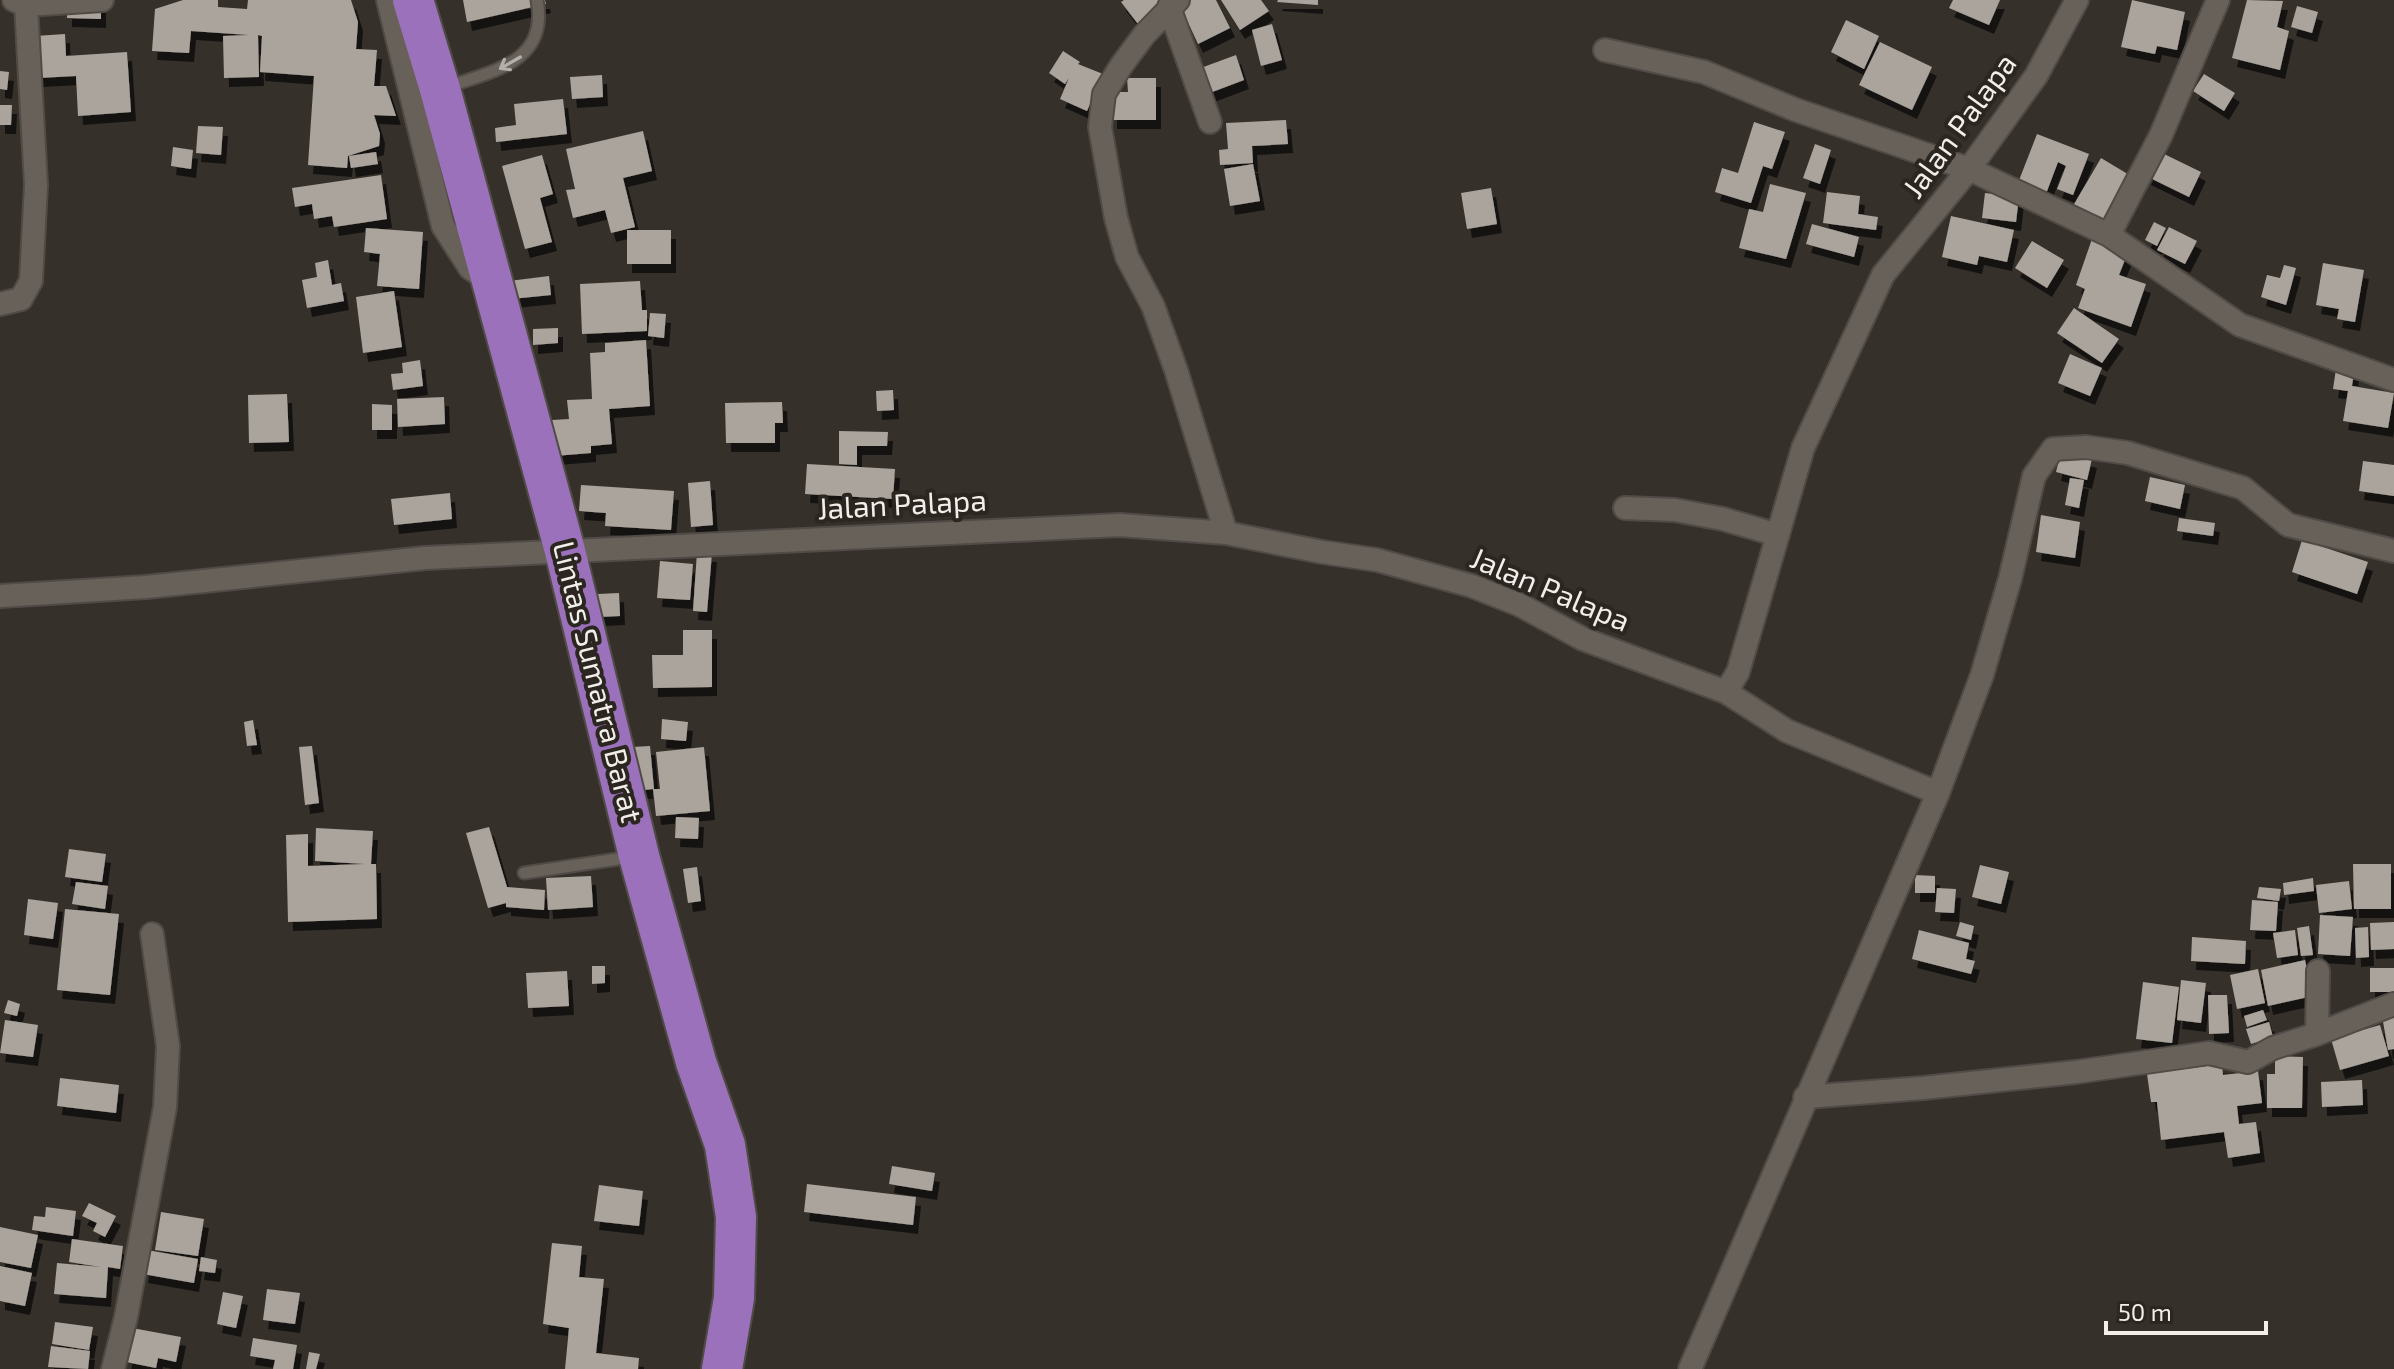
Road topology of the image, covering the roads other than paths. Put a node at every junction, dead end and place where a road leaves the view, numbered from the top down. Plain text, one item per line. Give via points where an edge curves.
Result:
1 (102, 0) edge
2 (388, 0) edge
3 (413, 0) edge
4 (537, 0) edge
5 (2077, 0) edge
6 (2218, 0) edge
7 (19, 3) edge
8 (1174, 4) edge
9 (1605, 50) dead end
10 (440, 89) junction
11 (1210, 122) dead end
12 (1969, 169) junction
13 (2109, 235) junction
14 (493, 283) junction
15 (0, 304) edge
16 (2394, 380) edge
17 (1625, 508) dead end
18 (1226, 533) junction
19 (1778, 535) junction
20 (565, 551) junction
21 (2394, 551) edge
22 (0, 596) edge
23 (1726, 692) junction
24 (1938, 793) junction
25 (639, 856) junction
26 (524, 873) dead end
27 (152, 934) dead end
28 (2318, 971) dead end
29 (2394, 1004) edge
30 (2317, 1034) junction
31 (1805, 1097) junction
32 (113, 1369) edge
33 (722, 1369) edge
34 (1690, 1369) edge

1 - 7 street
2 - 14 street via 443,226 470,268
3 - 10 highway, Lintas Sumatra Barat
4 -> 10 lane via 537,37 525,54 498,70
5 - 12 street, Jalan Palapa via 2036,76
6 - 13 street via 2161,135
7 - 15 street via 36,185 31,281 21,299
8 - 11 street
8 - 18 street via 1144,35 1104,94 1100,127 1127,257 1153,306 1176,370
9 - 12 street via 1704,72 1796,110
10 - 14 highway, Lintas Sumatra Barat
12 - 13 street
12 - 19 street, Jalan Palapa via 1883,275 1803,448
13 - 16 street via 2240,325
14 - 20 highway, Lintas Sumatra Barat
17 - 19 street via 1675,510
18 - 20 street, Jalan Palapa via 1120,525
18 - 23 street, Jalan Palapa via 1377,560 1472,586 1583,639
19 - 23 street, Jalan Palapa via 1738,672
20 - 22 street, Jalan Palapa via 425,558 146,587
20 - 25 highway, Lintas Sumatra Barat
21 - 24 street via 2288,525 2243,488 2128,453 2053,449 2034,476 1982,675
23 - 24 street via 1787,731
24 - 31 street via 1861,979
25 - 26 lane
25 - 33 highway, Lintas Sumatra Barat via 696,1062 725,1145 736,1217 734,1298
27 - 32 street via 168,1046 165,1107
28 - 30 street
29 - 30 street
30 - 31 street via 2248,1062 2209,1053 2076,1072
31 - 34 street

